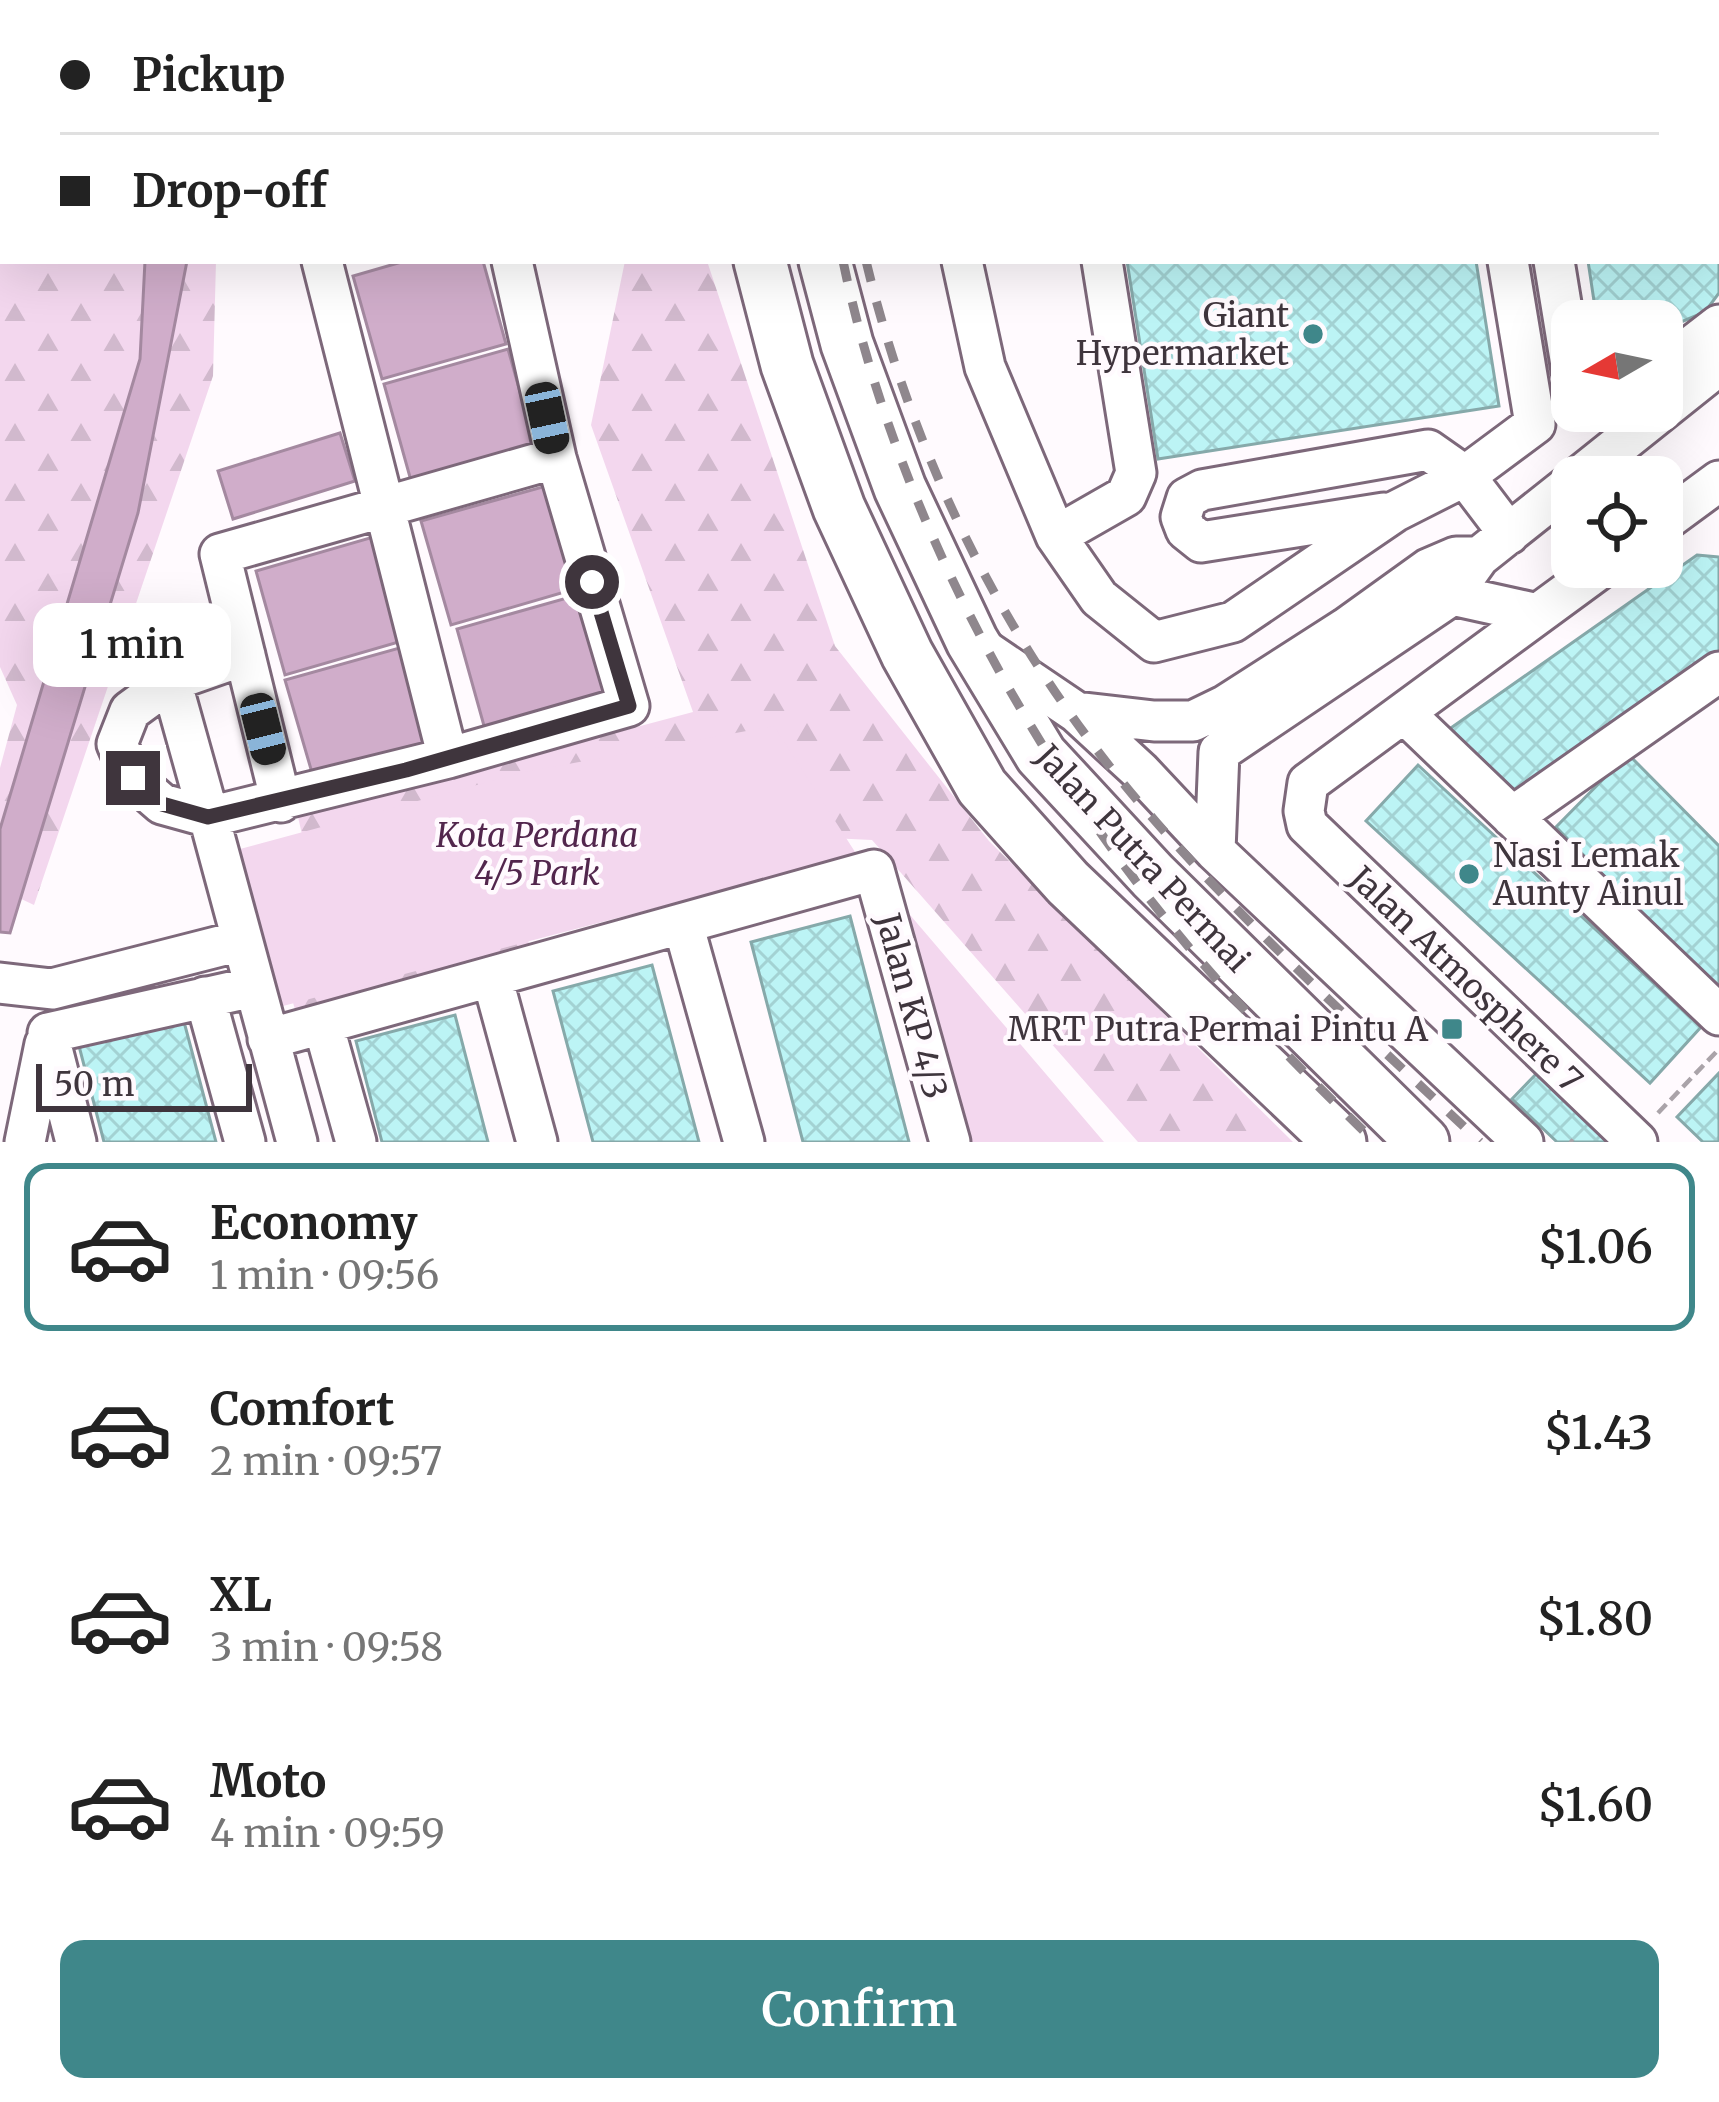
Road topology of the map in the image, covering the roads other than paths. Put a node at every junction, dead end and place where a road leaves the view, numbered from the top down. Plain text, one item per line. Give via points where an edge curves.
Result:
1 (323, 264) edge
2 (513, 264) edge
3 (761, 264) edge
4 (826, 264) edge
5 (963, 264) edge
6 (1102, 264) edge
7 (1508, 264) edge
8 (1554, 264) edge
9 (1560, 300) edge
10 (1718, 347) edge
11 (1683, 361) edge
12 (1517, 441) junction
13 (1601, 456) edge
14 (556, 458) junction
15 (1551, 470) edge
16 (1465, 476) junction
17 (1719, 481) edge
18 (1551, 500) edge
19 (385, 507) junction
20 (1683, 508) edge
21 (1396, 512) junction
22 (1062, 532) junction
23 (1494, 545) junction
24 (1573, 588) edge
25 (1452, 595) junction
26 (1538, 614) junction
27 (972, 640) junction
28 (245, 655) junction
29 (1719, 672) edge
30 (171, 681) junction
31 (1076, 712) junction
32 (1404, 713) junction
33 (448, 758) junction
34 (281, 802) junction
35 (208, 817) junction
36 (1512, 817) junction
37 (1215, 851) junction
38 (683, 924) junction
39 (240, 941) junction
40 (492, 977) junction
41 (0, 983) edge
42 (253, 987) junction
43 (205, 997) junction
44 (1719, 1015) edge
45 (323, 1024) junction
46 (48, 1033) junction
47 (268, 1039) junction
48 (1635, 1141) edge
49 (25, 1142) edge
50 (76, 1142) edge
51 (244, 1142) edge
52 (297, 1142) edge
53 (356, 1142) edge
54 (537, 1142) edge
55 (744, 1142) edge
56 (950, 1142) edge
57 (1340, 1142) edge
58 (1423, 1142) edge
59 (1523, 1142) edge

1 - 19 street
2 - 14 street
3 - 57 main road, Jalan Putra Permai via 839,508 982,788 1068,884
4 - 27 main road, Jalan Putra Permai via 900,488
5 - 22 street via 985,367
6 - 22 street via 1136,473 1126,496
7 - 12 street via 1535,424
8 - 9 street
10 - 11 street
10 - 13 street
12 - 15 street
12 - 16 street
14 - 19 street
14 - 33 street via 629,706
16 - 21 street
16 - 21 street via 1428,450 1202,490 1187,498 1181,517 1201,542
16 - 23 street
17 - 20 street
18 - 23 street
19 - 28 street via 220,554
19 - 33 street
21 - 22 street via 1233,622 1154,642 1099,598
23 - 25 street
23 - 31 street via 1428,569 1193,721
24 - 26 street
25 - 26 street
25 - 37 street via 1220,752
26 - 32 street
27 - 31 street
27 - 58 main road, Jalan Putra Permai via 1041,755
28 - 30 street
28 - 34 street
29 - 36 street
30 - 35 street
30 - 35 street via 130,711 117,744 133,778 162,804
31 - 37 street
32 - 36 street
32 - 48 street, Jalan Atmosphere 7 via 1308,783 1307,825
33 - 34 street
34 - 35 street
35 - 39 street
36 - 44 street
37 - 59 street
38 - 40 street
38 - 55 street
38 - 56 street, Jalan KP 4/3 via 874,871
39 - 41 street via 52,989
39 - 42 street
40 - 45 street
40 - 54 street
42 - 43 street
42 - 47 street
43 - 46 street
43 - 51 street
45 - 47 street
45 - 53 street
46 - 49 street
46 - 50 street
47 - 52 street

